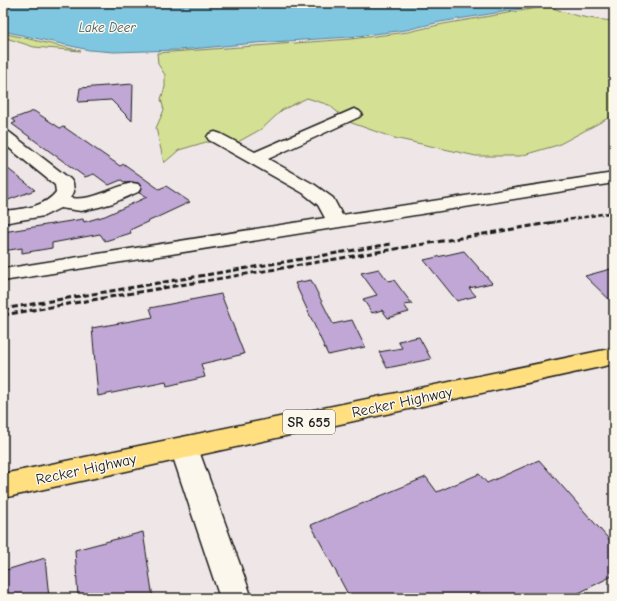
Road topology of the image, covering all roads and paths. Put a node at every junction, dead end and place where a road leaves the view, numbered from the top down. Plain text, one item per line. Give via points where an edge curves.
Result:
1 (354, 114) dead end
2 (3, 135) edge
3 (215, 137) dead end
4 (254, 159) junction
5 (614, 178) edge
6 (132, 188) dead end
7 (58, 202) junction
8 (3, 217) edge
9 (336, 221) junction
10 (3, 275) edge
11 (614, 356) edge
12 (184, 448) junction
13 (3, 486) edge
14 (236, 598) edge

1 - 4 street
2 - 7 street via 64,183 66,192
3 - 4 street
4 - 9 street via 326,202
5 - 9 street
6 - 7 street via 92,203 81,205
7 - 8 street via 37,212
9 - 10 street
11 - 12 main road, Recker Highway / SR 655
12 - 13 main road, Recker Highway / SR 655
12 - 14 street

